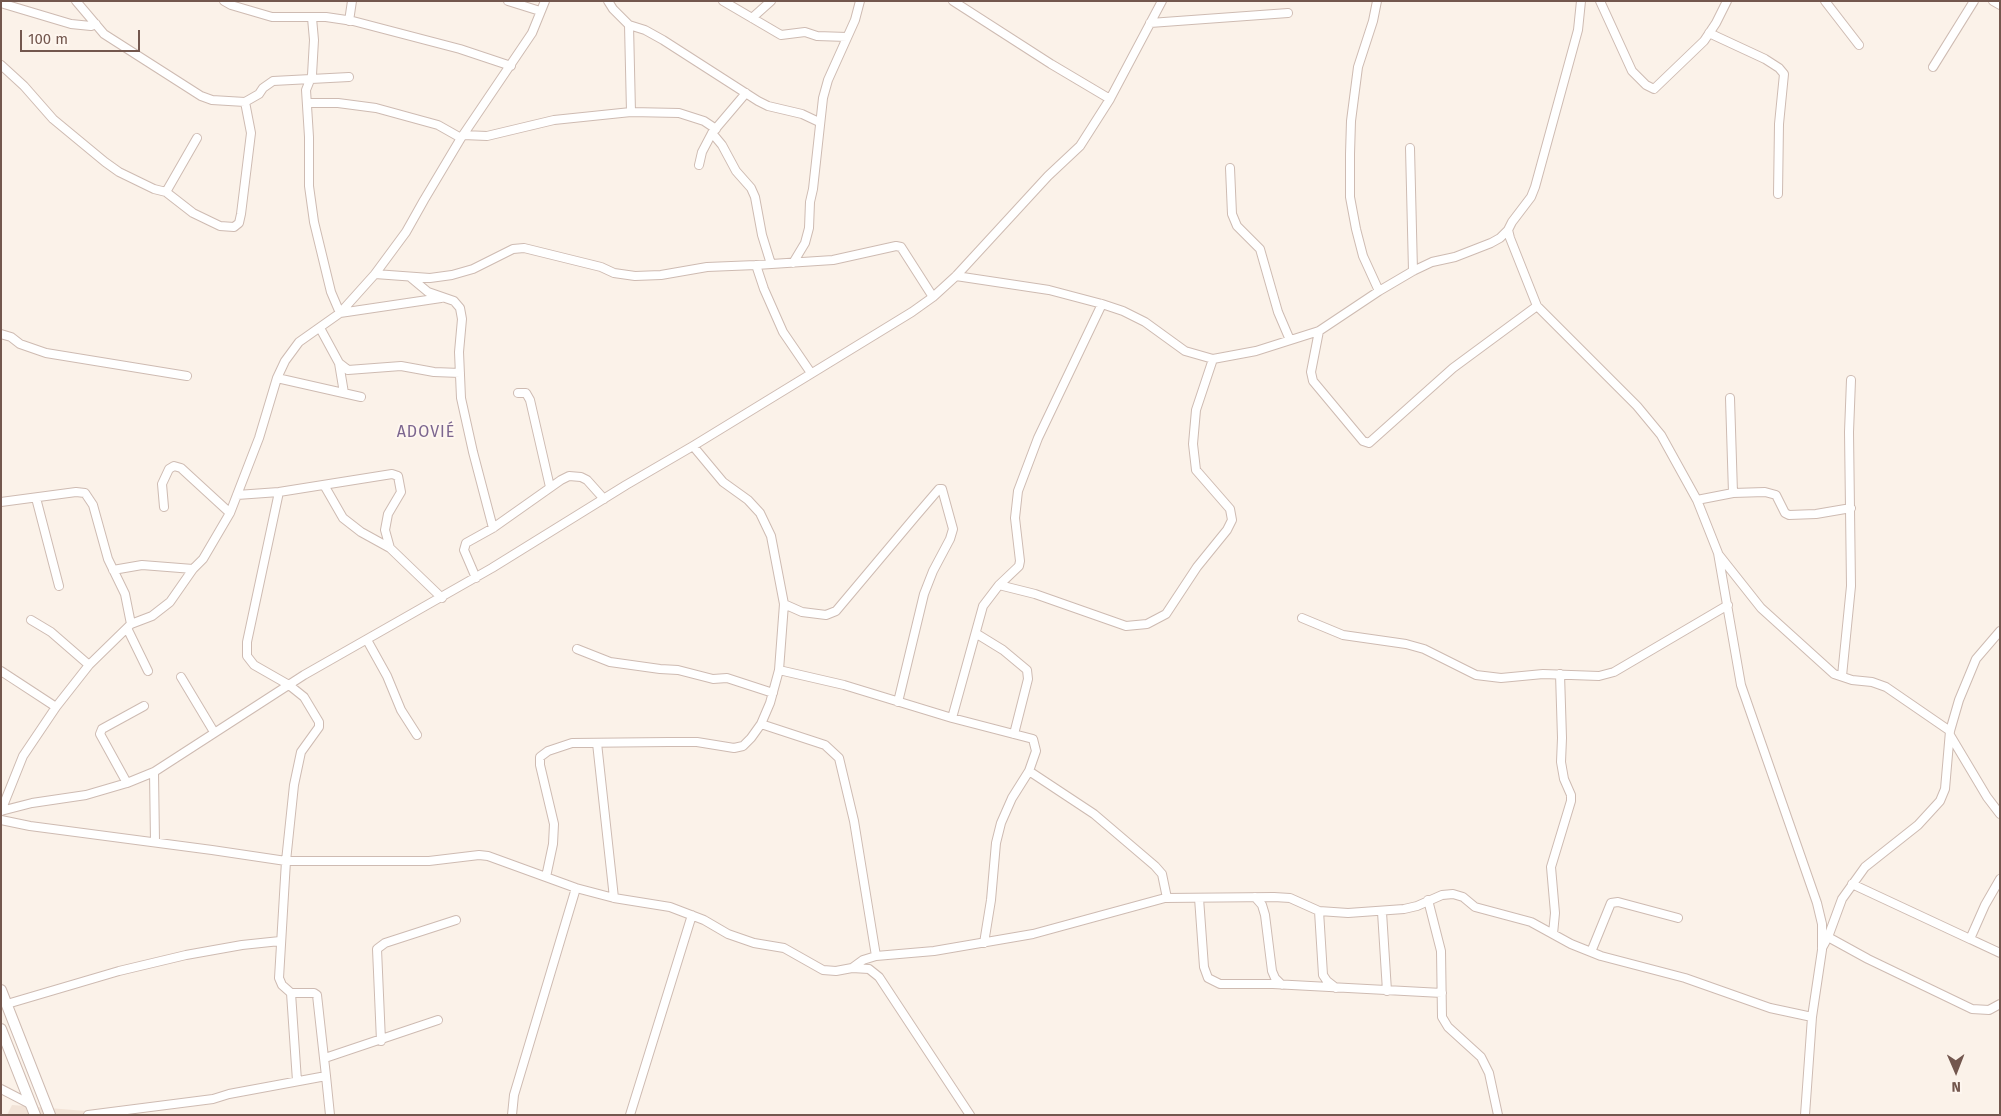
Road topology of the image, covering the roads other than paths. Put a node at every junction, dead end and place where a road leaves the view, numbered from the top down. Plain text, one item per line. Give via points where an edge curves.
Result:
1 (76, 1) edge
2 (224, 1) edge
3 (352, 1) edge
4 (508, 1) edge
5 (545, 1) edge
6 (608, 1) edge
7 (723, 1) edge
8 (771, 1) edge
9 (860, 1) edge
10 (953, 1) edge
11 (1162, 1) edge
12 (1377, 1) edge
13 (1581, 1) edge
14 (1600, 1) edge
15 (1727, 1) edge
16 (1826, 1) edge
17 (1974, 1) edge
18 (1993, 1) edge
19 (4, 4) edge
20 (2000, 5) edge
21 (540, 11) junction
22 (1288, 14) dead end
23 (312, 18) junction
24 (752, 18) junction
25 (349, 21) junction
26 (1150, 23) junction
27 (96, 24) junction
28 (629, 25) junction
29 (1709, 33) junction
30 (847, 37) junction
31 (1859, 46) dead end
32 (1, 65) edge
33 (511, 66) junction
34 (1933, 67) dead end
35 (349, 77) dead end
36 (309, 79) junction
37 (746, 93) junction
38 (1110, 99) junction
39 (245, 102) junction
40 (307, 102) junction
41 (631, 112) junction
42 (820, 122) junction
43 (714, 131) junction
44 (462, 136) junction
45 (197, 138) dead end
46 (1410, 148) dead end
47 (700, 165) dead end
48 (1230, 168) dead end
49 (166, 192) junction
50 (1778, 194) dead end
51 (1508, 230) junction
52 (793, 263) junction
53 (770, 264) junction
54 (756, 265) junction
55 (1413, 271) junction
56 (375, 274) junction
57 (956, 276) junction
58 (410, 277) junction
59 (1379, 291) junction
60 (933, 297) junction
61 (441, 298) junction
62 (1102, 304) junction
63 (1537, 306) junction
64 (340, 313) junction
65 (320, 328) junction
66 (1319, 331) junction
67 (1, 334) edge
68 (1290, 340) junction
69 (1213, 359) junction
70 (339, 363) junction
71 (460, 373) junction
72 (811, 373) junction
73 (187, 376) dead end
74 (277, 378) junction
75 (1851, 380) dead end
76 (344, 393) junction
77 (518, 393) dead end
78 (361, 397) dead end
79 (1730, 398) dead end
80 (693, 446) junction
81 (324, 485) junction
82 (550, 487) junction
83 (279, 492) junction
84 (1733, 494) junction
85 (237, 495) junction
86 (36, 498) junction
87 (604, 498) junction
88 (1697, 500) junction
89 (1, 502) edge
90 (164, 507) dead end
91 (1851, 508) junction
92 (230, 513) junction
93 (493, 528) junction
94 (390, 548) junction
95 (1718, 553) junction
96 (193, 569) junction
97 (113, 570) junction
98 (476, 578) junction
99 (999, 585) junction
100 (59, 586) dead end
101 (442, 598) junction
102 (784, 604) junction
103 (1728, 606) junction
104 (1302, 618) dead end
105 (31, 620) dead end
106 (129, 626) junction
107 (2000, 631) edge
108 (977, 634) junction
109 (367, 640) junction
110 (577, 649) dead end
111 (89, 664) junction
112 (779, 670) junction
113 (1, 671) edge
114 (148, 671) dead end
115 (1560, 674) junction
116 (1842, 676) junction
117 (181, 677) dead end
118 (289, 685) junction
119 (773, 693) junction
120 (898, 702) junction
121 (144, 706) dead end
122 (56, 707) junction
123 (952, 718) junction
124 (761, 724) junction
125 (214, 732) junction
126 (1950, 733) junction
127 (1014, 734) junction
128 (417, 735) dead end
129 (597, 743) junction
130 (1029, 771) junction
131 (154, 772) junction
132 (127, 783) junction
133 (1, 811) edge
134 (2000, 814) edge
135 (1, 820) edge
136 (155, 842) junction
137 (286, 862) junction
138 (546, 877) junction
139 (2000, 879) edge
140 (1852, 884) junction
141 (576, 888) junction
142 (1255, 897) junction
143 (614, 898) junction
144 (1168, 898) junction
145 (1199, 898) junction
146 (1428, 900) junction
147 (1319, 911) junction
148 (1382, 912) junction
149 (692, 915) junction
150 (1678, 918) dead end
151 (456, 920) dead end
152 (1553, 934) junction
153 (1828, 937) junction
154 (1970, 939) junction
155 (280, 941) junction
156 (984, 943) junction
157 (1822, 950) junction
158 (1591, 952) junction
159 (2000, 953) edge
160 (876, 956) junction
161 (852, 968) junction
162 (1282, 985) junction
163 (1338, 989) junction
164 (1, 990) edge
165 (1387, 991) junction
166 (291, 993) junction
167 (1442, 993) junction
168 (7, 1004) junction
169 (2000, 1004) edge
170 (1812, 1017) junction
171 (438, 1020) dead end
172 (1, 1029) edge
173 (381, 1041) junction
174 (325, 1058) junction
175 (326, 1076) junction
176 (297, 1081) junction
177 (1, 1089) edge
178 (30, 1104) junction
179 (35, 1115) edge
180 (50, 1115) edge
181 (88, 1115) edge
182 (330, 1115) edge
183 (512, 1115) edge
184 (630, 1115) edge
185 (970, 1115) edge
186 (1498, 1115) edge
187 (1805, 1115) edge

1 - 27 street
2 - 23 street via 272,16
3 - 25 street
4 - 21 street
5 - 21 street
6 - 28 street
7 - 24 street
8 - 24 street
9 - 30 street
10 - 38 street
11 - 26 street
12 - 59 street via 1358,67 1351,121 1350,197 1364,256
13 - 51 street via 1578,30 1535,187
14 - 29 street via 1632,71 1651,88 1657,88
15 - 29 street
16 - 31 street
17 - 34 street
18 - 20 street
19 - 27 street via 71,24
21 - 33 street via 532,33
22 - 26 street
23 - 25 street
23 - 36 street via 314,40
24 - 30 street via 781,35 806,32 817,36
25 - 33 street via 460,49
26 - 38 street
27 - 39 street via 112,40 201,96
28 - 37 street via 657,36
28 - 41 street
29 - 50 street via 1765,59 1784,74
30 - 42 street via 828,80
32 - 49 street via 53,119 105,162 119,172
33 - 44 street
35 - 36 street
36 - 39 street via 273,81 260,94
36 - 40 street
37 - 42 street via 768,106
37 - 43 street
38 - 57 street via 1080,146
39 - 49 street via 251,133 239,223 234,227 220,226 192,213
40 - 44 street via 376,108 438,125
40 - 64 street via 309,186 314,222 331,292
41 - 43 street via 679,114 704,121
41 - 44 street via 554,120 487,136
42 - 52 street via 810,228
43 - 47 street via 702,152
43 - 53 street via 736,172 755,197
44 - 56 street via 406,232
45 - 49 street
46 - 55 street
48 - 68 street via 1232,214 1237,226 1260,249 1278,312
51 - 55 street via 1491,243
51 - 63 street
52 - 53 street
52 - 60 street via 849,257 901,246
53 - 54 street
54 - 58 street via 635,276 524,248 513,249 473,269 452,275
54 - 72 street via 783,332
55 - 59 street
56 - 58 street
56 - 64 street
57 - 60 street
57 - 62 street via 1049,290
58 - 61 street
59 - 66 street
60 - 72 street
61 - 64 street
61 - 71 street via 454,302 460,308
62 - 69 street via 1145,322 1185,351
62 - 99 street via 1038,438 1016,502 1020,561
63 - 66 street via 1453,368 1369,443 1363,441 1313,381 1311,372
63 - 88 street via 1637,406 1661,436
64 - 65 street
65 - 70 street
65 - 74 street via 293,348
66 - 68 street
67 - 73 street via 46,354
68 - 69 street via 1256,351
69 - 99 street via 1196,410 1193,444 1196,470 1230,509 1232,520 1166,614 1147,624 1126,626
70 - 71 street via 348,370 401,366
70 - 76 street
71 - 93 street via 463,407
72 - 80 street
74 - 76 street
74 - 85 street
75 - 91 street
76 - 78 street
77 - 82 street via 526,393 530,400
79 - 84 street
80 - 87 street
80 - 102 street via 723,482 760,513 771,536
81 - 83 street
81 - 94 street via 343,518 360,532
81 - 94 street via 392,474 398,476 401,492 388,514 385,530
82 - 87 street via 569,476 581,477
82 - 93 street
83 - 85 street
83 - 118 street via 246,642 247,656 254,665
84 - 88 street
84 - 91 street via 1772,493 1789,515
85 - 92 street
86 - 89 street
86 - 97 street via 85,493 93,505
86 - 100 street
87 - 98 street
88 - 95 street
90 - 92 street via 162,484 174,466 181,468
91 - 116 street via 1851,586
92 - 96 street via 203,559
93 - 98 street via 466,543 464,550
94 - 101 street
95 - 103 street
95 - 116 street via 1761,608 1834,674
96 - 97 street via 142,566
96 - 106 street via 170,602 152,616
97 - 106 street via 125,594
98 - 101 street
99 - 108 street via 983,606
101 - 109 street
102 - 112 street
102 - 120 street via 802,612 826,615 836,611 909,523 942,489 953,529 924,594
103 - 115 street via 1614,672 1599,676
103 - 157 street via 1742,685 1818,902
104 - 115 street via 1343,635 1424,649 1476,675 1501,678
105 - 111 street via 51,632
106 - 111 street
106 - 114 street
107 - 126 street via 1976,659 1958,700
108 - 123 street
108 - 127 street via 1027,670 1028,679
109 - 118 street
109 - 128 street via 401,710
110 - 119 street via 610,662 678,670 713,679 727,678
111 - 122 street
112 - 119 street
112 - 120 street
113 - 122 street
115 - 152 street via 1561,762 1571,801 1551,867 1555,913
116 - 126 street via 1886,687
117 - 125 street
118 - 125 street
118 - 137 street via 304,697 316,714 319,727 301,752
119 - 124 street
120 - 123 street
121 - 132 street via 102,729 100,734
122 - 133 street via 23,756
123 - 127 street
124 - 129 street via 743,746 734,748 697,742
124 - 160 street via 825,745 838,758 854,821
125 - 131 street
126 - 134 street
126 - 140 street via 1945,789 1940,801 1918,825 1866,866
127 - 130 street via 1033,739 1036,744
129 - 138 street via 560,746 540,757 554,824 554,844
129 - 143 street
130 - 144 street via 1094,814 1155,866 1162,874
130 - 156 street via 1001,823
131 - 132 street
131 - 136 street
132 - 133 street via 86,795
135 - 136 street
136 - 137 street
137 - 138 street via 429,861 479,855
137 - 155 street
138 - 141 street
139 - 154 street
140 - 153 street via 1842,899
140 - 154 street
141 - 143 street
141 - 183 street via 514,1094
142 - 145 street
142 - 147 street via 1290,898
142 - 162 street via 1265,915 1272,971
143 - 149 street via 670,907
144 - 145 street
144 - 156 street via 1033,934
145 - 162 street via 1204,967 1208,978 1220,984
146 - 148 street via 1417,906
146 - 152 street via 1453,894 1463,897 1475,907 1531,922
146 - 167 street via 1441,951
147 - 148 street
147 - 163 street via 1323,975
148 - 165 street
149 - 161 street via 737,937 784,948 823,970
149 - 184 street
150 - 158 street via 1618,902 1611,903
151 - 173 street via 377,948
152 - 158 street
153 - 157 street
153 - 169 street via 1972,1009 1989,1010
154 - 159 street
155 - 166 street via 279,978
155 - 168 street via 242,944 119,971
156 - 160 street
157 - 170 street
158 - 170 street via 1685,978 1770,1008
160 - 161 street
161 - 185 street via 869,969 879,977
162 - 163 street
163 - 165 street
164 - 168 street
165 - 167 street
166 - 174 street via 317,995
166 - 176 street
167 - 186 street via 1442,1017 1448,1027 1481,1057 1489,1073
168 - 180 street
170 - 187 street
171 - 173 street
172 - 178 street
173 - 174 street
174 - 175 street
175 - 176 street
175 - 182 street
176 - 181 street via 213,1099
177 - 178 street
178 - 179 street

